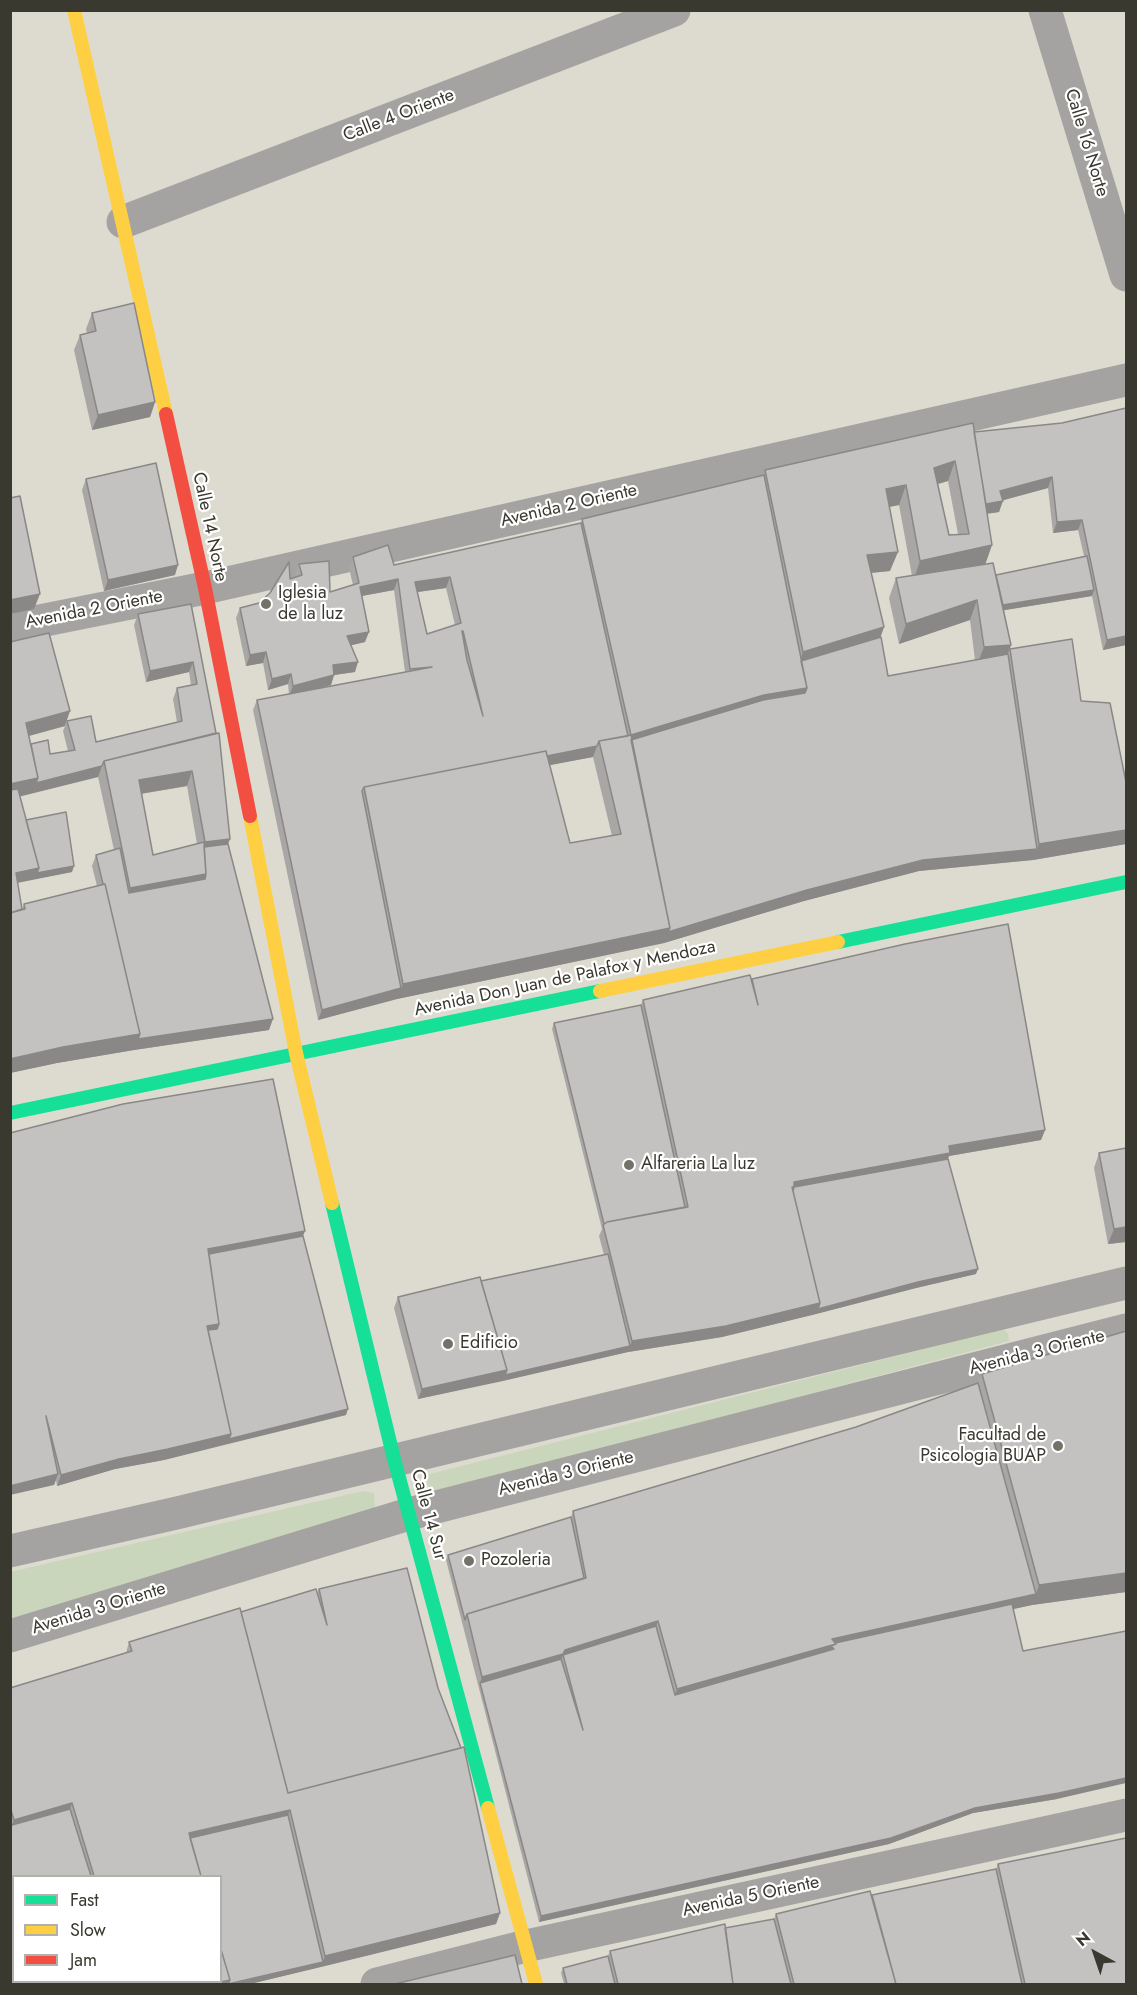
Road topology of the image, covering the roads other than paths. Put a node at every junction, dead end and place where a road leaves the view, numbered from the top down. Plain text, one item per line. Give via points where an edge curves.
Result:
1 (75, 10) edge
2 (674, 10) edge
3 (1045, 10) edge
4 (123, 222) junction
5 (1126, 275) edge
6 (1126, 380) edge
7 (205, 588) junction
8 (10, 627) edge
9 (1126, 882) edge
10 (296, 1053) junction
11 (10, 1113) edge
12 (1126, 1283) edge
13 (1126, 1330) edge
14 (394, 1459) junction
15 (409, 1514) junction
16 (10, 1551) edge
17 (10, 1635) edge
18 (1126, 1815) edge
19 (526, 1946) junction
20 (377, 1984) edge
21 (536, 1984) edge

1 - 4 main road, Calle 14 Norte
2 - 4 street, Calle 4 Oriente
3 - 5 street, Calle 16 Norte
4 - 7 main road, Calle 14 Norte
6 - 7 street, Avenida 2 Oriente
7 - 8 street, Avenida 2 Oriente
7 - 10 main road, Calle 14 Norte
9 - 10 main road, Avenida Don Juan de Palafox y Mendoza
10 - 11 main road, Avenida Don Juan de Palafox y Mendoza
10 - 14 main road, Calle 14 Sur
12 - 14 street
13 - 15 street, Avenida 3 Oriente
14 - 15 main road, Calle 14 Sur
14 - 16 street
15 - 17 street, Avenida 3 Oriente
15 - 19 main road, Calle 14 Sur
18 - 19 street, Avenida 5 Oriente
19 - 20 street, Avenida 5 Oriente
19 - 21 main road, Calle 14 Sur

